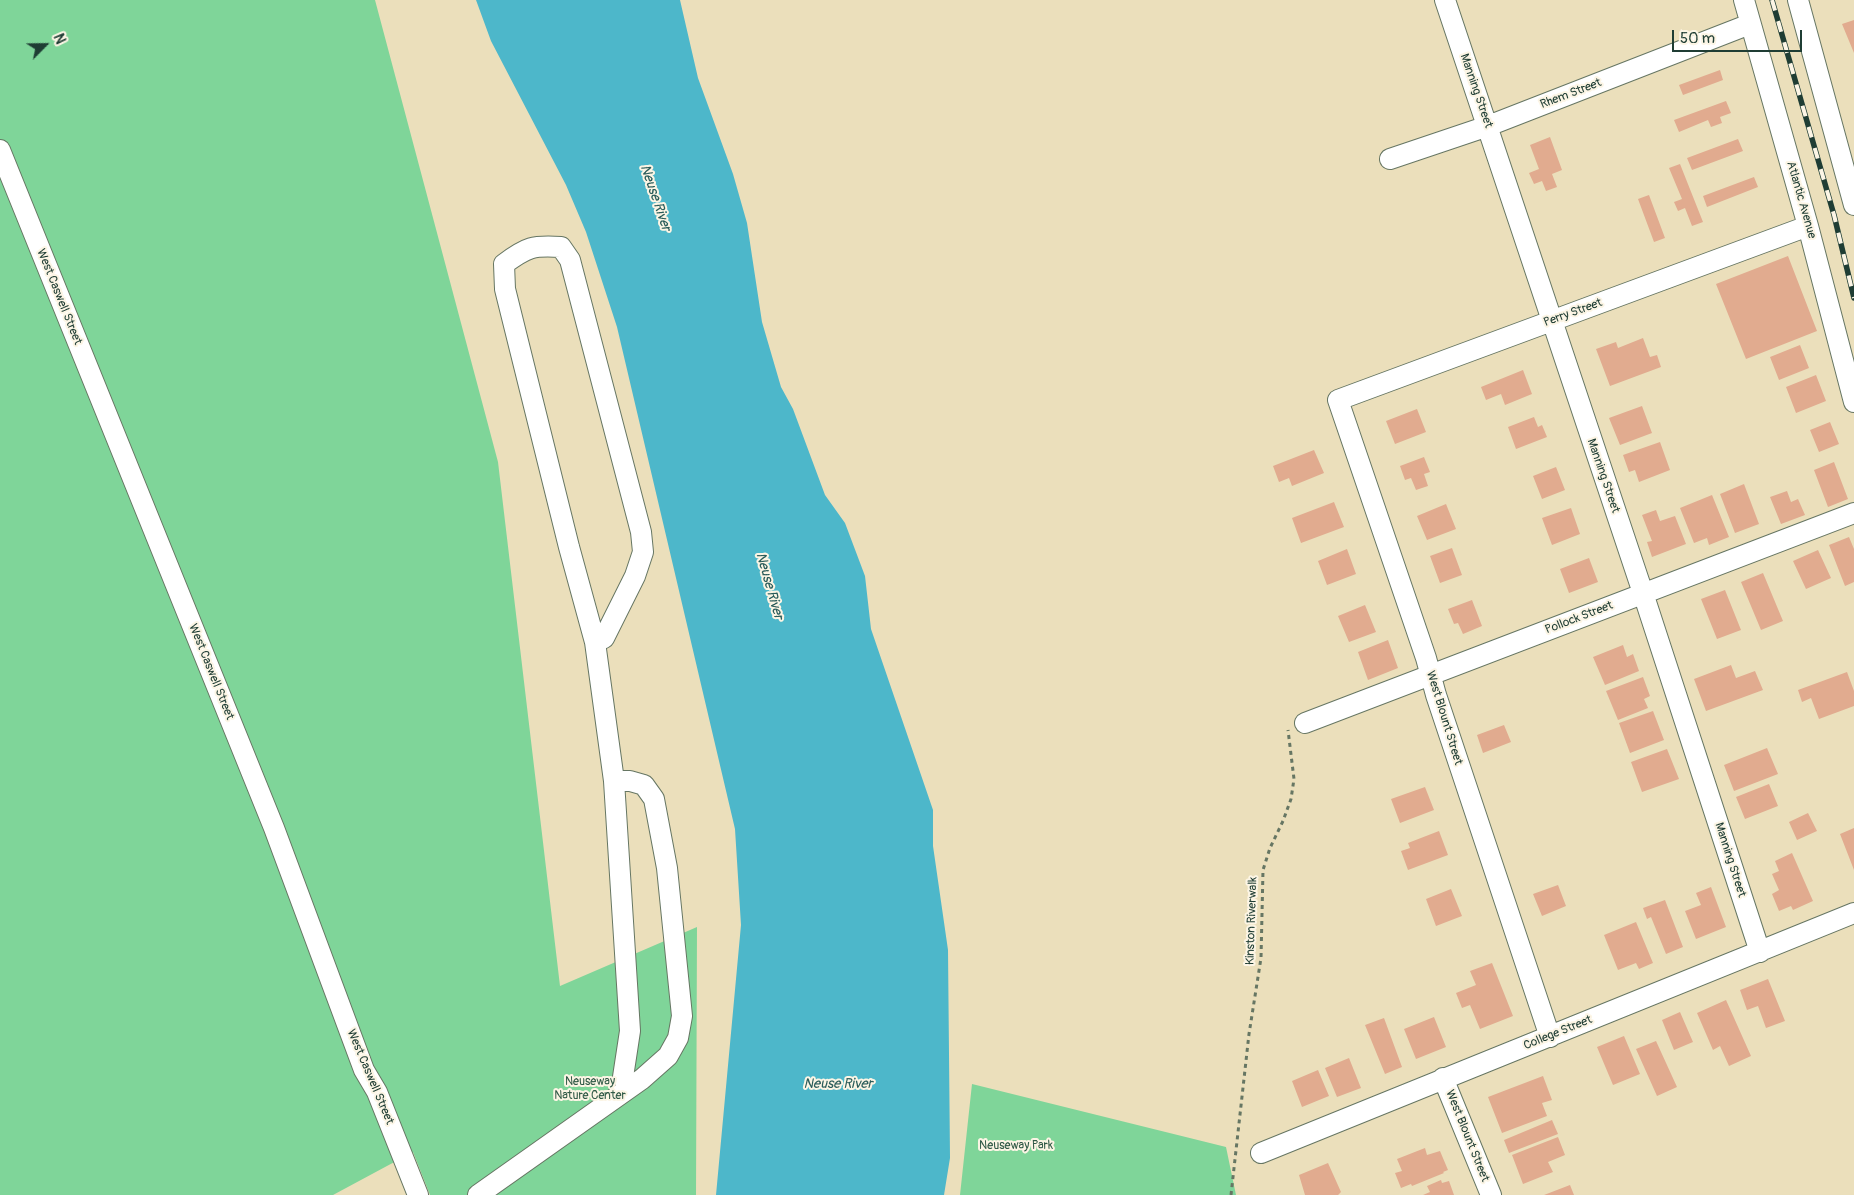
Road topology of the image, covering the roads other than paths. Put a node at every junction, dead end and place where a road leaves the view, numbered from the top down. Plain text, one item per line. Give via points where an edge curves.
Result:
1 (1445, 0) edge
2 (1744, 0) edge
3 (1801, 1) edge
4 (1750, 24) junction
5 (1488, 126) junction
6 (0, 150) edge
7 (1390, 159) dead end
8 (1854, 205) edge
9 (1808, 226) junction
10 (1551, 321) junction
11 (1338, 400) joint
12 (1854, 402) edge
13 (1854, 513) edge
14 (1643, 593) junction
15 (595, 642) junction
16 (1430, 676) junction
17 (1304, 723) road end
18 (614, 781) junction
19 (1854, 913) edge
20 (1760, 952) junction
21 (1550, 1037) junction
22 (1443, 1078) junction
23 (628, 1089) junction
24 (1261, 1153) dead end
25 (418, 1195) edge
26 (478, 1195) edge
27 (1491, 1195) edge

1 - 5 street, Manning Street
2 - 4 street, Atlantic Avenue
3 - 8 street
4 - 5 street, Rhem Street
4 - 9 street, Atlantic Avenue
5 - 7 street, Rhem Street
5 - 10 street, Manning Street
6 - 25 street, West Caswell Street via 274,828 364,1070 377,1092
9 - 10 street, Perry Street
9 - 12 street, Atlantic Avenue
10 - 11 street, Perry Street
10 - 14 street, Manning Street
11 - 16 street, West Blount Street
13 - 14 street, Pollock Street
14 - 16 street, Pollock Street
14 - 20 street, Manning Street
15 - 15 street via 505,289 504,264 522,250 539,246 561,247 570,260 642,532 643,552 635,576 604,638
15 - 18 street
16 - 17 street, Pollock Street
16 - 21 street, West Blount Street
18 - 23 street via 630,1031 623,1077
18 - 23 street via 644,785 654,799 667,868 682,1016 678,1038 668,1056
19 - 20 street, College Street
20 - 21 street, College Street
21 - 22 street, College Street
22 - 24 street, College Street
22 - 27 street, West Blount Street
23 - 26 street

